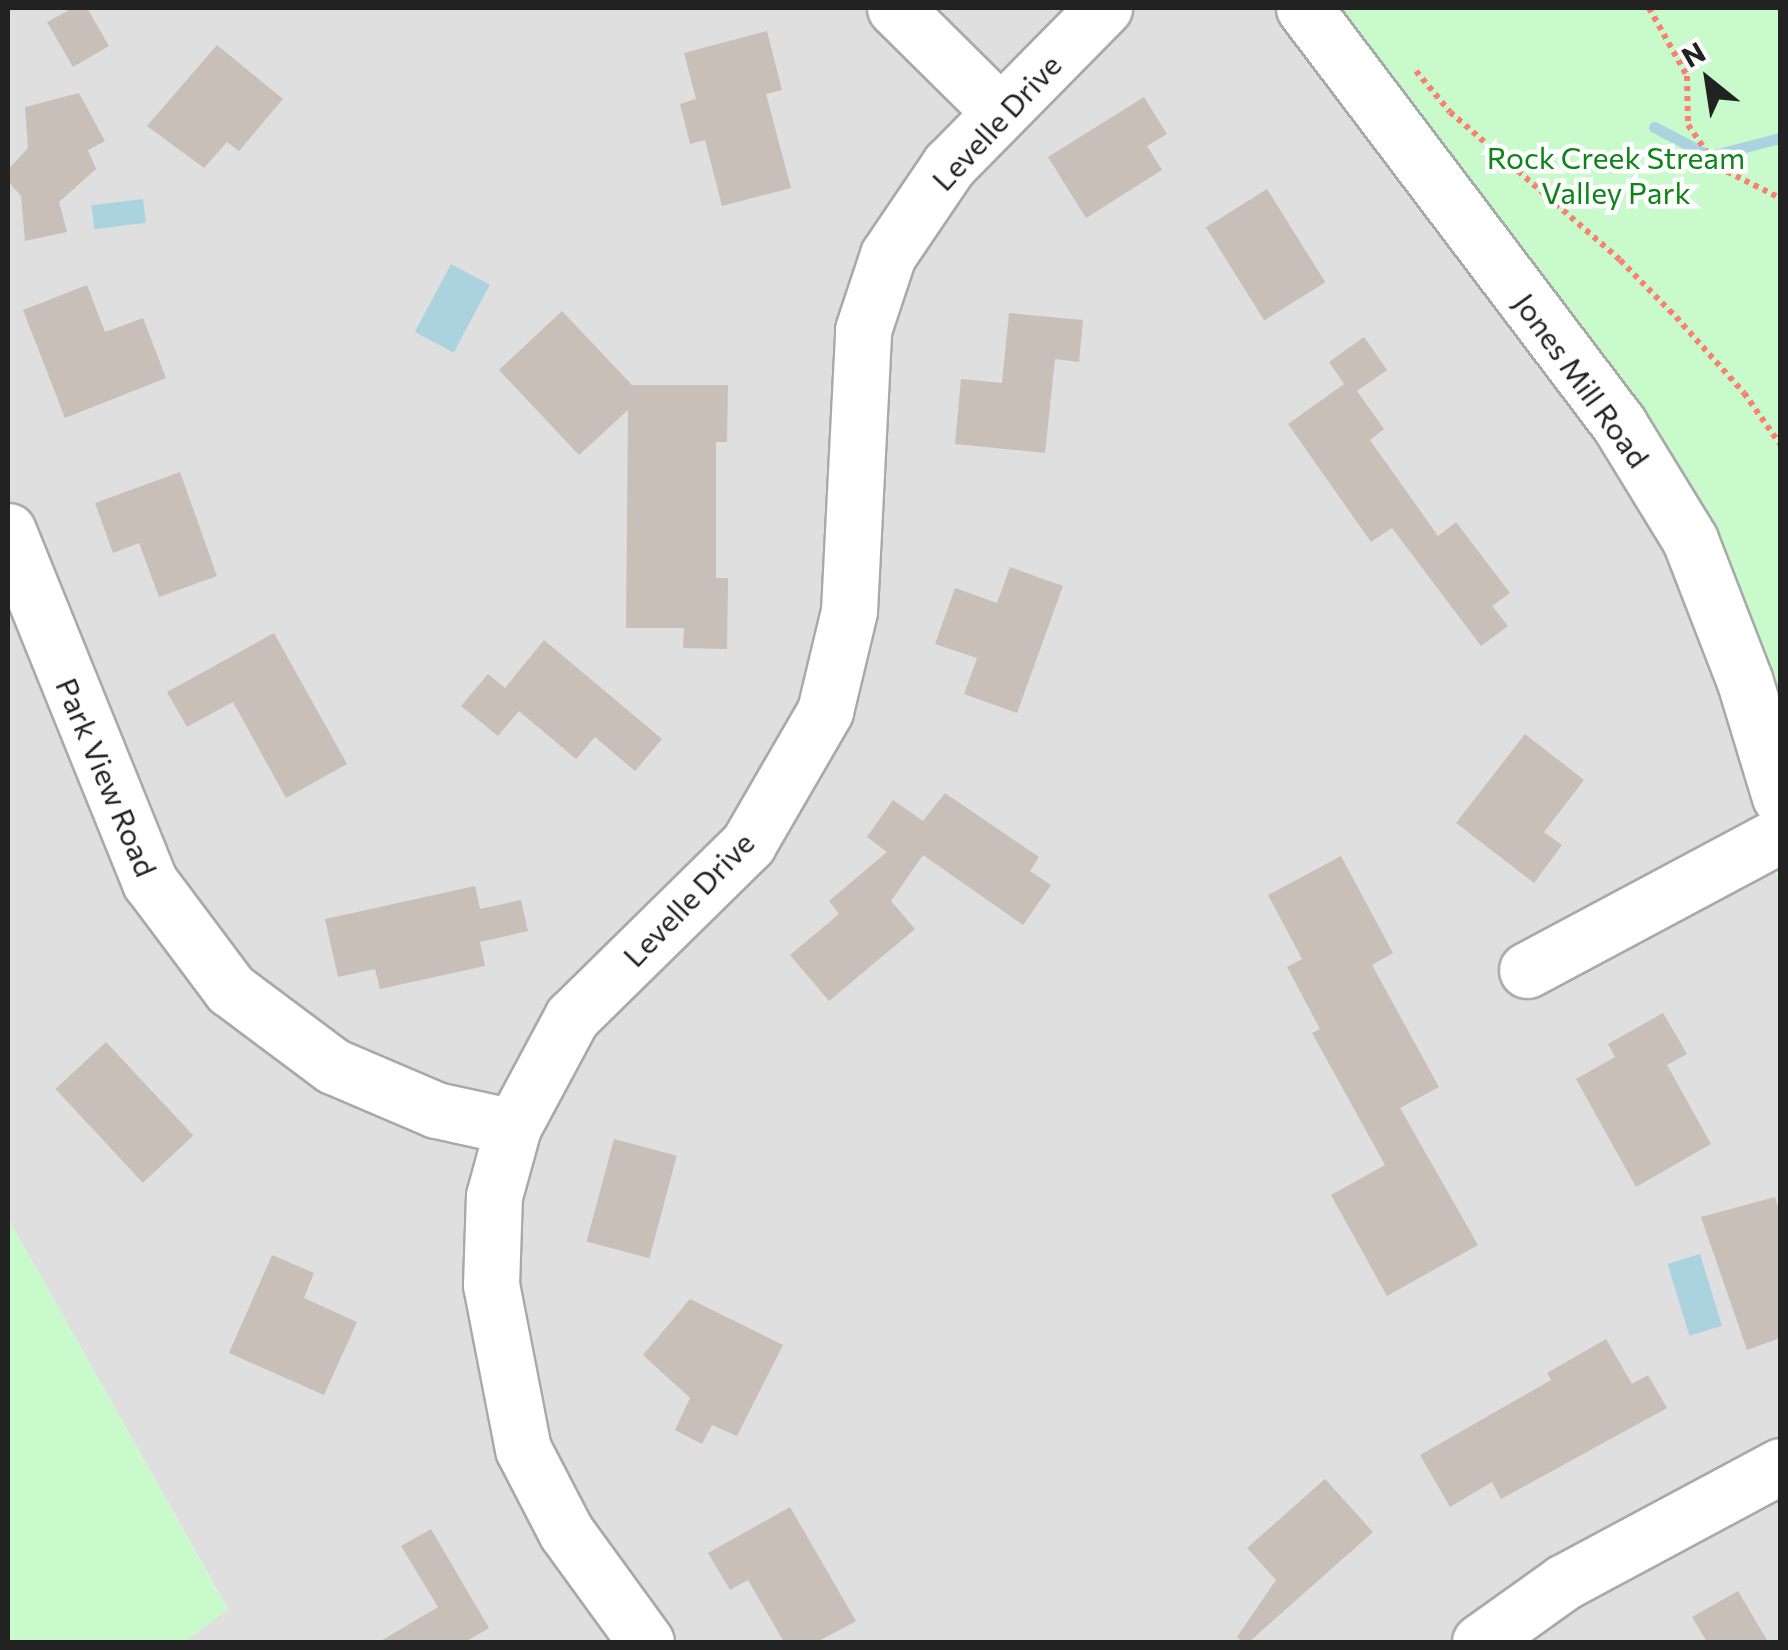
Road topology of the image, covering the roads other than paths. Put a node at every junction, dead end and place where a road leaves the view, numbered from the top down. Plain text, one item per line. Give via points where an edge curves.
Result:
1 (895, 8) edge
2 (1104, 8) edge
3 (1304, 8) edge
4 (1000, 112) junction
5 (8, 531) edge
6 (1780, 797) edge
7 (1780, 835) edge
8 (1526, 970) dead end
9 (513, 1127) junction
10 (1780, 1466) edge
11 (646, 1642) edge
12 (1480, 1642) edge

1 - 4 street
2 - 4 street, Levelle Drive
3 - 6 street, Jones Mill Road via 1619,424 1690,540
4 - 9 street, Levelle Drive via 949,165 888,255 863,330 849,611 825,712 748,844 572,1018
5 - 9 street, Park View Road via 150,882 230,989 333,1066 436,1110
7 - 8 street
9 - 11 street, Levelle Drive via 494,1196 491,1284 523,1449 566,1532
10 - 12 street via 1564,1582

